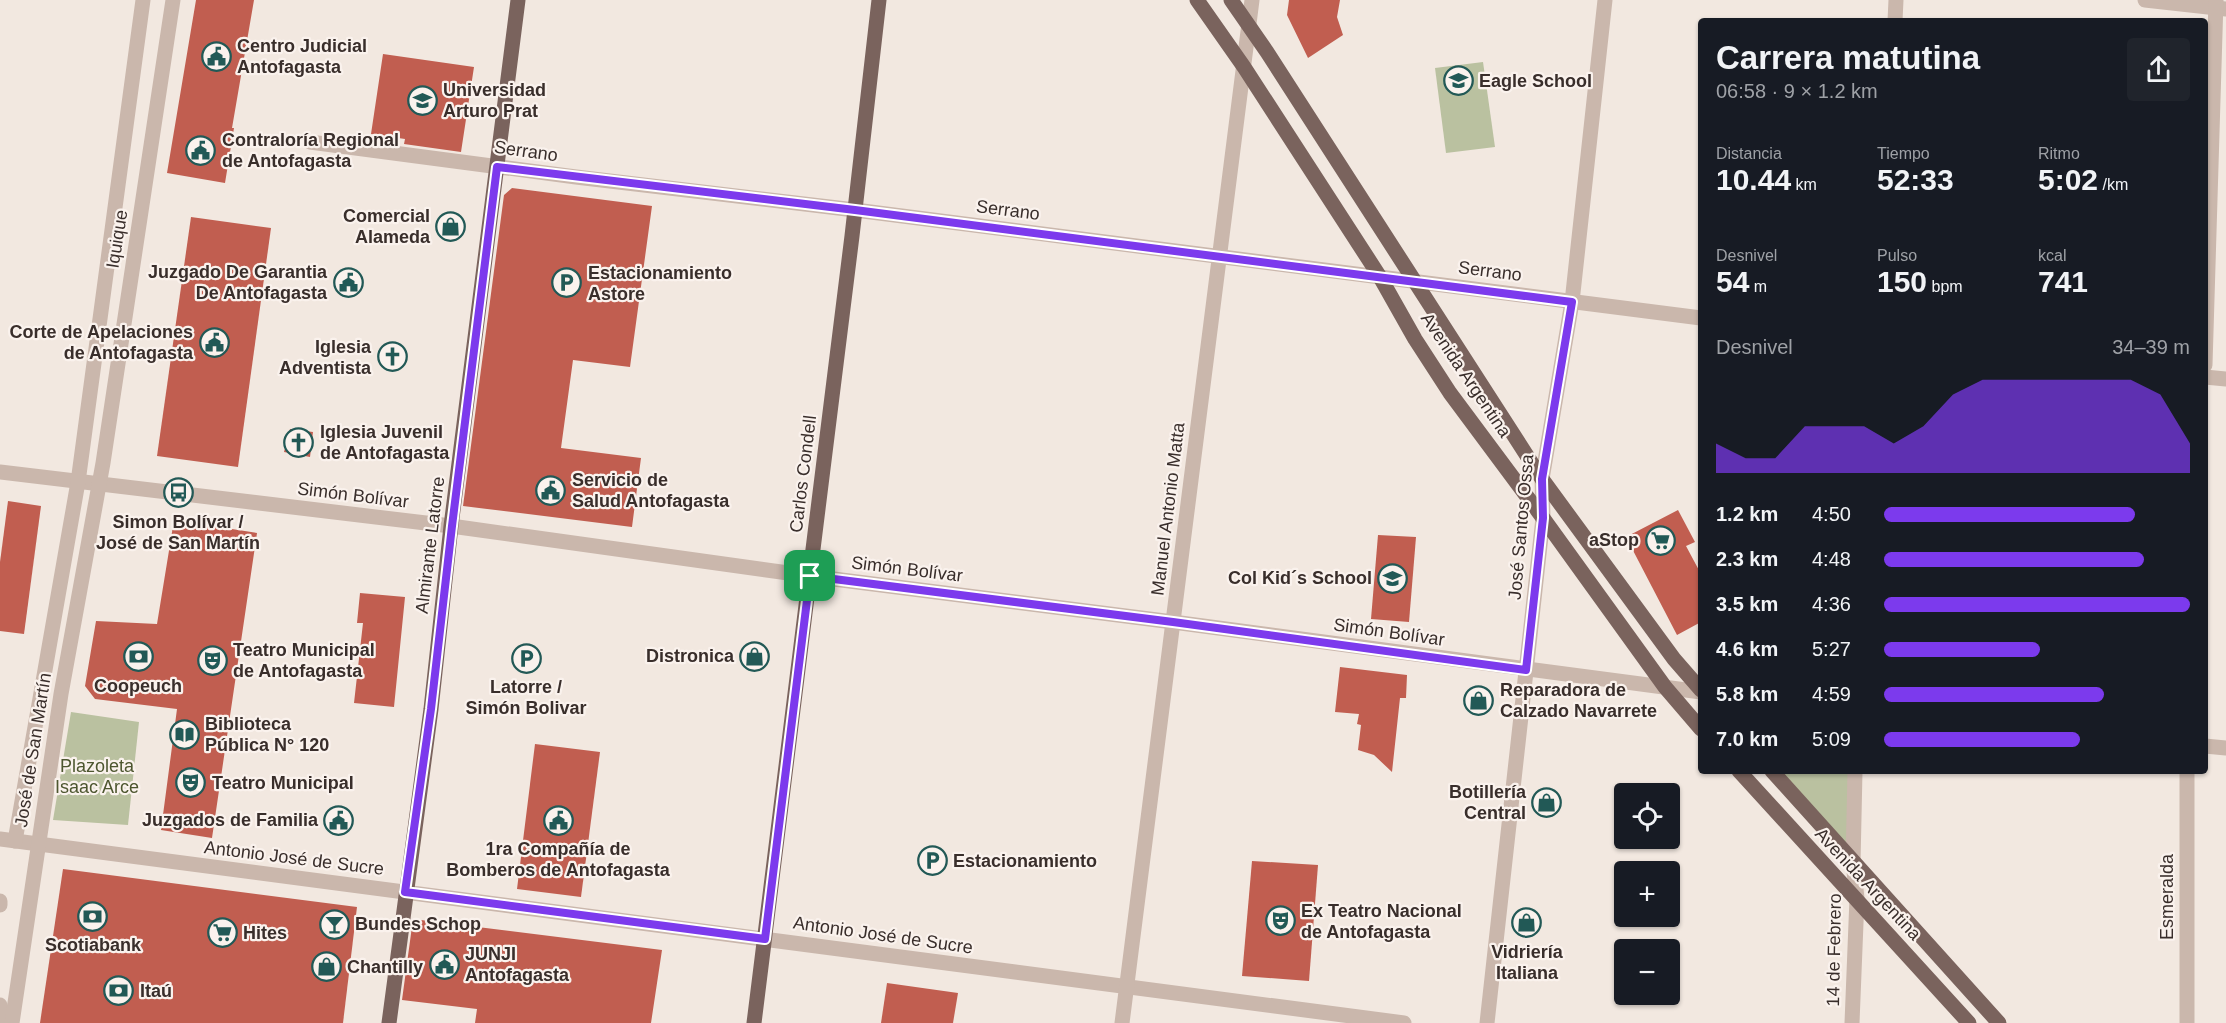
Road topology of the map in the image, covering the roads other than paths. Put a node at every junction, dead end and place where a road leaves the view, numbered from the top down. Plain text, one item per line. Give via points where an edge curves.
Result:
1 (143, 0) edge
2 (173, 0) edge
3 (518, 0) edge
4 (879, 0) edge
5 (1197, 0) edge
6 (1231, 0) edge
7 (1252, 0) edge
8 (1605, 0) edge
9 (1896, 0) edge
10 (2145, 0) edge
11 (2219, 6) edge
12 (1895, 18) edge
13 (1249, 25) junction
14 (1244, 67) junction
15 (310, 142) dead end
16 (497, 167) junction
17 (855, 210) junction
18 (1220, 256) junction
19 (1380, 277) junction
20 (1413, 281) junction
21 (2208, 288) edge
22 (1572, 302) junction
23 (1698, 318) edge
24 (2208, 377) edge
25 (2226, 379) edge
26 (0, 472) edge
27 (1542, 479) junction
28 (78, 482) junction
29 (100, 484) junction
30 (1543, 518) junction
31 (452, 526) junction
32 (810, 576) junction
33 (1173, 622) junction
34 (1526, 670) junction
35 (1665, 687) junction
36 (1698, 687) edge
37 (1698, 691) edge
38 (1698, 726) edge
39 (2208, 746) edge
40 (2226, 748) edge
41 (1742, 774) edge
42 (1775, 774) edge
43 (1855, 774) edge
44 (2187, 774) edge
45 (7, 840) edge
46 (38, 844) junction
47 (1853, 863) junction
48 (405, 892) junction
49 (1857, 898) junction
50 (765, 939) junction
51 (1127, 987) junction
52 (0, 1005) edge
53 (3, 1023) edge
54 (12, 1023) edge
55 (389, 1023) edge
56 (754, 1023) edge
57 (1122, 1023) edge
58 (1404, 1023) edge
59 (1487, 1023) edge
60 (1852, 1023) edge
61 (1969, 1023) edge
62 (1999, 1023) edge
63 (2187, 1023) edge

1 - 28 street, Iquique
2 - 29 street, Iquique
3 - 16 main road, Almirante Latorre
4 - 17 main road, Carlos Condell
5 - 14 main road, Avenida Argentina
6 - 13 main road, Avenida Argentina
7 - 13 street, Manuel Antonio Matta
8 - 22 street, José Santos Ossa
9 - 12 street
10 - 11 street
11 - 21 street
13 - 14 street, Manuel Antonio Matta
13 - 20 main road, Avenida Argentina
14 - 18 street, Manuel Antonio Matta
14 - 19 main road, Avenida Argentina
15 - 16 street, Serrano
16 - 17 street, Serrano
16 - 31 main road, Almirante Latorre
17 - 18 street, Serrano
17 - 32 main road, Carlos Condell
18 - 19 street, Serrano
18 - 33 street, Manuel Antonio Matta
19 - 20 street, Serrano
19 - 30 main road, Avenida Argentina via 1450,393
20 - 22 street, Serrano
20 - 27 main road, Avenida Argentina
22 - 23 street, Serrano
22 - 27 street, José Santos Ossa
24 - 25 street
26 - 28 street, Simón Bolívar
27 - 30 street, José Santos Ossa
27 - 36 main road, Avenida Argentina
28 - 29 street, Simón Bolívar
28 - 45 street, José de San Martín
29 - 31 street, Simón Bolívar
29 - 46 street, José de San Martín
30 - 34 street, José Santos Ossa
30 - 35 main road, Avenida Argentina
31 - 32 street, Simón Bolívar
31 - 48 main road, Almirante Latorre
32 - 33 street, Simón Bolívar
32 - 50 main road, Carlos Condell
33 - 34 street, Simón Bolívar
33 - 51 street, Manuel Antonio Matta
34 - 35 street, Simón Bolívar
34 - 59 street, José Santos Ossa
35 - 37 street, Simón Bolívar
35 - 38 main road, Avenida Argentina
39 - 40 street
41 - 49 main road, Avenida Argentina
42 - 47 main road, Avenida Argentina
43 - 47 street, 14 de Febrero
44 - 63 street, Esmeralda
45 - 46 street, Antonio José de Sucre
46 - 48 street, Antonio José de Sucre
46 - 54 street, José de San Martín
47 - 49 street, 14 de Febrero
47 - 62 main road, Avenida Argentina
48 - 50 street, Antonio José de Sucre
48 - 55 main road, Almirante Latorre
49 - 60 street, 14 de Febrero
49 - 61 main road, Avenida Argentina
50 - 51 street, Antonio José de Sucre
50 - 56 main road, Carlos Condell
51 - 57 street, Manuel Antonio Matta
51 - 58 street, Antonio José de Sucre
52 - 53 street

